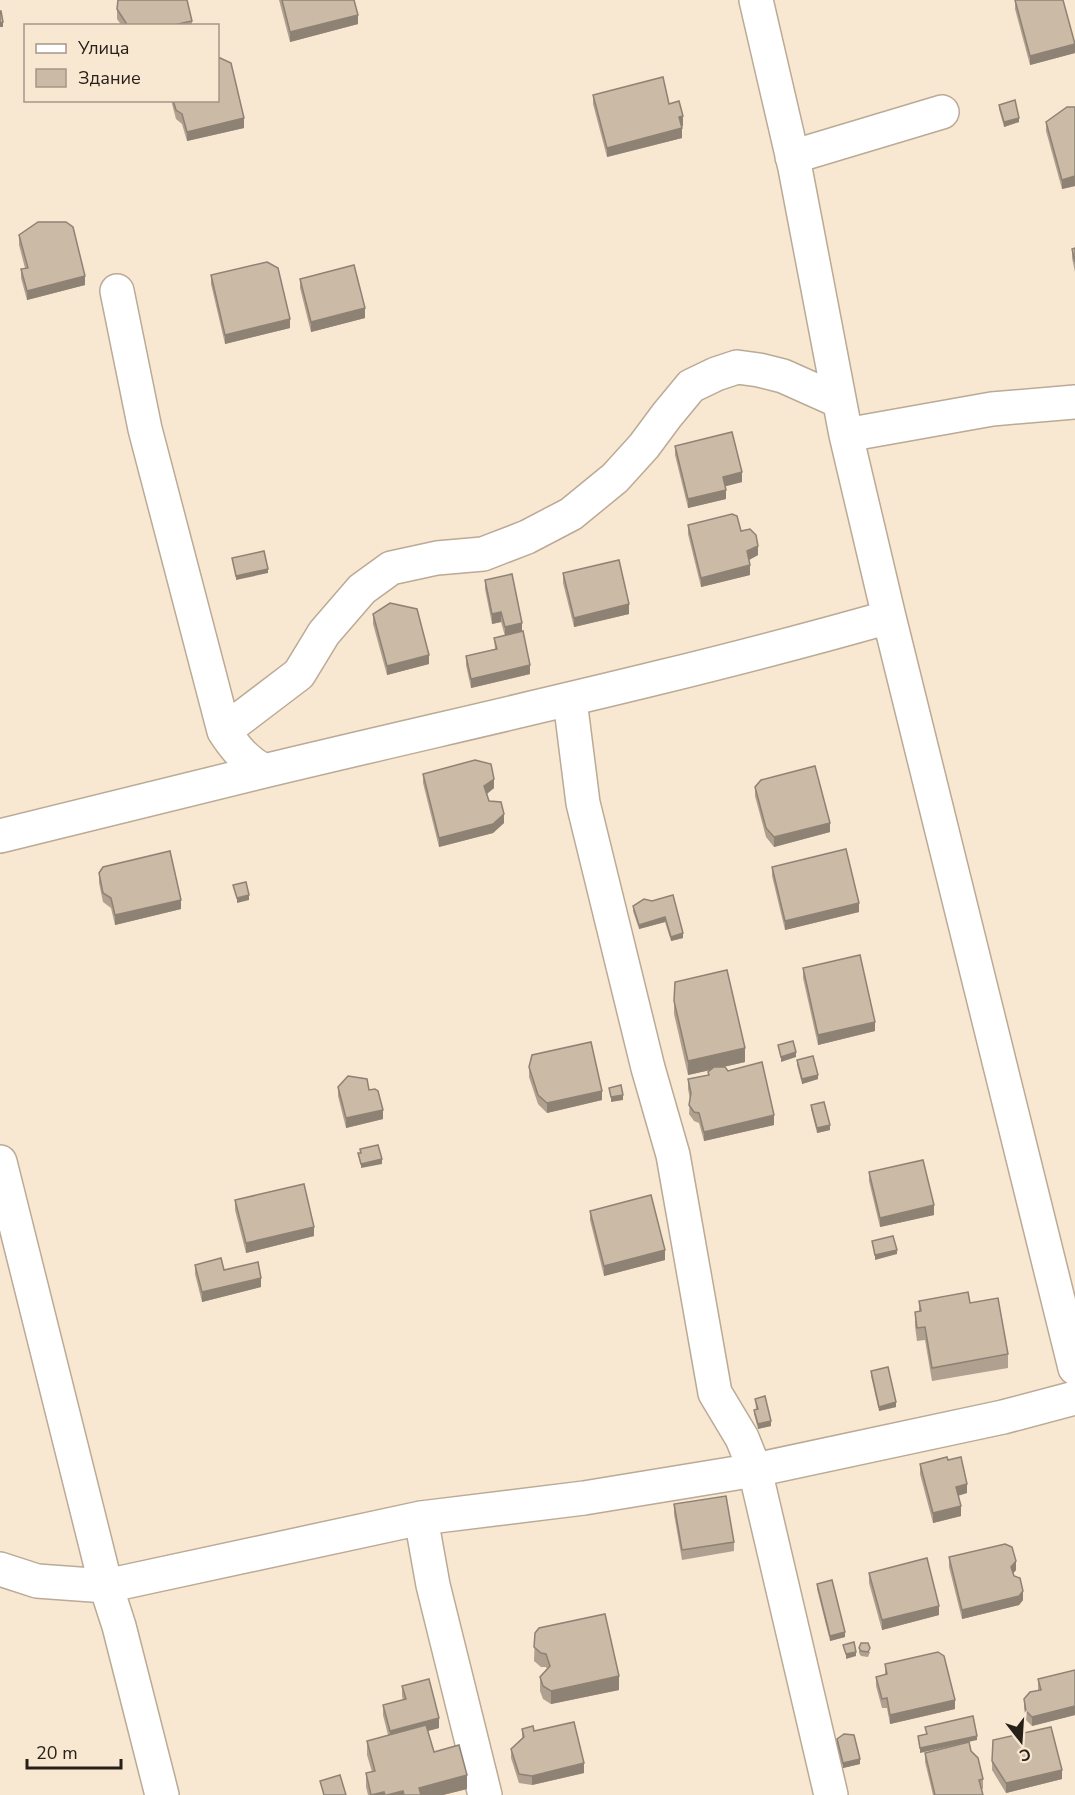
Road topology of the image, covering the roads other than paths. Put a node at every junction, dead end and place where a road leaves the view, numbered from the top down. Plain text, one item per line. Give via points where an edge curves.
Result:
1 (756, 0) edge
2 (942, 112) dead end
3 (792, 157) junction
4 (117, 291) dead end
5 (839, 401) junction
6 (1075, 402) edge
7 (846, 435) junction
8 (889, 617) junction
9 (570, 700) junction
10 (224, 730) junction
11 (264, 771) junction
12 (0, 836) edge
13 (0, 1162) edge
14 (10, 1249) edge
15 (1075, 1368) edge
16 (1075, 1398) edge
17 (755, 1470) junction
18 (421, 1518) junction
19 (0, 1569) edge
20 (106, 1587) junction
21 (162, 1795) edge
22 (485, 1795) edge
23 (831, 1795) edge

1 - 3 street
2 - 3 street
3 - 5 street
4 - 10 street via 145,429
5 - 7 street
5 - 10 street via 759,369 737,368 692,386 615,478 571,514 483,554 391,568 362,589 324,633 299,674
6 - 7 street via 992,409
7 - 8 street
8 - 9 street
8 - 15 street
9 - 11 street
9 - 17 street via 583,803 673,1155 715,1393 742,1438
10 - 11 street via 251,764
11 - 12 street
13 - 14 street
14 - 20 street
16 - 17 street
17 - 18 street via 584,1498
17 - 23 street
18 - 20 street
18 - 22 street via 433,1585
19 - 20 street via 37,1581
20 - 21 street

